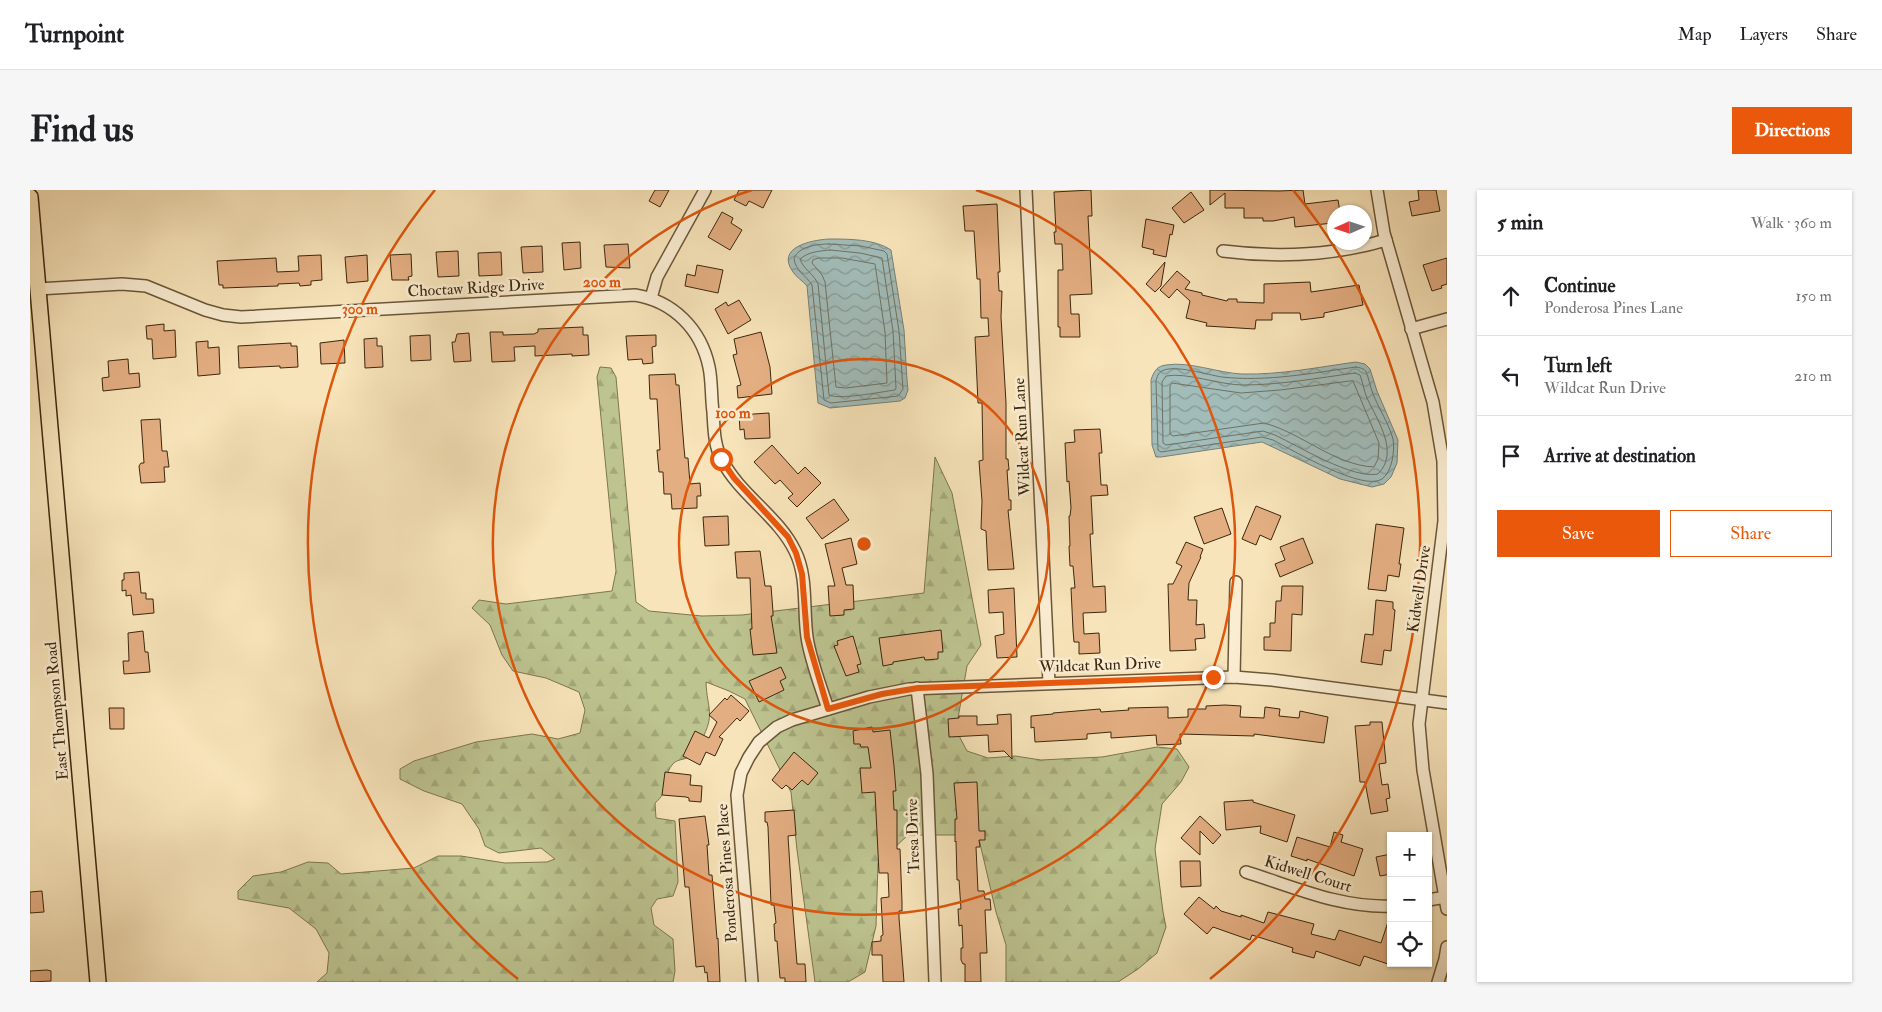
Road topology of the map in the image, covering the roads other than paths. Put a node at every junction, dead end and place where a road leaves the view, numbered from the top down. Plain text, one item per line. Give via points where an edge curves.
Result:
1 (705, 190) edge
2 (1026, 190) edge
3 (1377, 190) edge
4 (30, 197) edge
5 (1386, 240) junction
6 (1223, 250) dead end
7 (38, 289) junction
8 (652, 298) junction
9 (1447, 319) edge
10 (1411, 330) junction
11 (1236, 582) dead end
12 (1234, 677) junction
13 (1049, 683) junction
14 (918, 688) junction
15 (1421, 700) junction
16 (1447, 703) edge
17 (828, 709) junction
18 (763, 739) joint
19 (1246, 872) dead end
20 (1432, 901) edge
21 (1446, 903) edge
22 (1387, 906) edge
23 (1447, 947) edge
24 (98, 982) edge
25 (752, 982) edge
26 (935, 982) edge
27 (1438, 982) edge

1 - 8 street via 657,278
2 - 13 street, Wildcat Run Lane
3 - 5 street, Kidwell Drive
4 - 7 main road, East Thompson Road
5 - 6 street via 1309,255
5 - 10 street, Kidwell Drive
7 - 8 street, Choctaw Ridge Drive via 122,284 146,286 206,310 241,317 635,296
7 - 24 main road, East Thompson Road
8 - 17 street via 690,325 701,344 709,367 715,441 721,459 734,478 788,537 796,553 802,574 807,637
9 - 10 street
10 - 15 street, Kidwell Drive via 1437,423 1445,497
11 - 12 street
12 - 13 street, Wildcat Run Drive
12 - 15 street, Wildcat Run Drive
13 - 14 street, Wildcat Run Drive
14 - 17 street, Wildcat Run Drive
14 - 26 street, Tresa Drive via 927,774
15 - 16 street, Wildcat Run Drive
15 - 21 street, Kidwell Drive via 1420,749
17 - 18 street, Wildcat Run Drive via 792,720
18 - 25 street, Ponderosa Pines Place via 744,764 738,795
19 - 22 street, Kidwell Court via 1337,901
20 - 21 street
23 - 27 street

